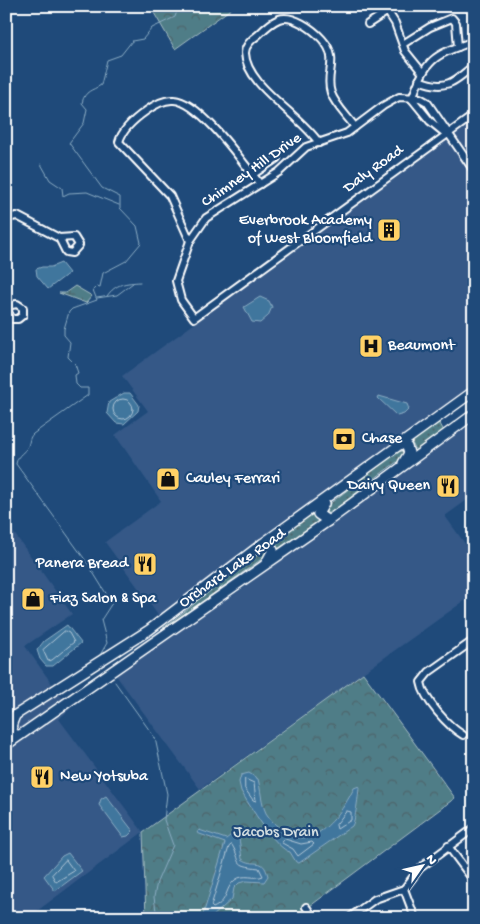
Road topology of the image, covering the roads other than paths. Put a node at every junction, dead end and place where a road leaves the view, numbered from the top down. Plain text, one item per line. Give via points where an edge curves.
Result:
1 (386, 9) edge
2 (368, 24) dead end
3 (474, 42) edge
4 (403, 44) junction
5 (458, 47) junction
6 (474, 66) edge
7 (422, 72) junction
8 (418, 80) junction
9 (412, 99) junction
10 (430, 106) junction
11 (423, 112) junction
12 (474, 115) edge
13 (355, 127) junction
14 (447, 134) junction
15 (319, 143) junction
16 (277, 158) dead end
17 (474, 172) edge
18 (252, 175) junction
19 (260, 184) junction
20 (6, 218) edge
21 (58, 238) dead end
22 (190, 241) junction
23 (194, 318) joint
24 (474, 391) edge
25 (457, 403) junction
26 (474, 414) edge
27 (452, 430) junction
28 (402, 443) junction
29 (400, 468) junction
30 (336, 491) junction
31 (328, 522) junction
32 (262, 544) junction
33 (265, 565) junction
34 (177, 609) junction
35 (160, 638) junction
36 (474, 640) edge
37 (68, 682) junction
38 (79, 695) junction
39 (15, 716) junction
40 (6, 721) edge
41 (20, 735) junction
42 (463, 735) dead end
43 (6, 745) edge
44 (474, 828) edge
45 (448, 846) junction
46 (474, 881) edge
47 (404, 889) junction
48 (306, 907) dead end
49 (314, 918) edge
50 (349, 918) edge
51 (415, 918) edge

1 - 2 street
1 - 4 street
3 - 5 street
4 - 5 street via 452,18 456,22
4 - 7 street via 410,60
5 - 7 street via 435,57
6 - 8 street via 442,86
7 - 8 street
8 - 9 street
9 - 10 street via 420,98
9 - 11 street
9 - 13 street, Chimney Hill Drive via 399,97
10 - 11 street
10 - 14 street
11 - 14 street
12 - 14 street, Daly Road
13 - 15 street, Chimney Hill Drive via 338,138
13 - 15 street via 330,93 333,61 328,47 305,26 285,18 277,19 249,44 245,50 247,63 266,92 305,124
14 - 17 street
14 - 23 street, Daly Road
15 - 19 street, Chimney Hill Drive via 306,147 279,172
16 - 18 street
18 - 19 street
18 - 22 street via 212,126 184,102 174,100 154,105 120,135 119,142 170,196
19 - 22 street, Chimney Hill Drive via 206,218
20 - 21 street via 16,216
22 - 23 street, Chimney Hill Drive via 176,280 181,300
24 - 25 main road, Orchard Lake Road
25 - 27 main road via 443,422
25 - 28 main road, Orchard Lake Road
26 - 27 main road, Orchard Lake Road
27 - 29 main road, Orchard Lake Road
28 - 29 main road via 409,453
28 - 30 main road, Orchard Lake Road
29 - 31 main road, Orchard Lake Road
30 - 31 main road via 318,511 320,517
30 - 32 main road, Orchard Lake Road
31 - 33 main road, Orchard Lake Road
32 - 33 main road via 273,550
32 - 34 main road, Orchard Lake Road
33 - 35 main road, Orchard Lake Road
34 - 35 main road via 160,629
34 - 37 main road, Orchard Lake Road
35 - 38 main road, Orchard Lake Road
36 - 42 street via 429,672 421,682 440,714
37 - 38 main road via 75,685
37 - 39 main road, Orchard Lake Road
38 - 41 main road, Orchard Lake Road
39 - 40 main road, Orchard Lake Road
39 - 41 main road via 12,731
41 - 43 main road, Orchard Lake Road
44 - 45 street
45 - 46 street
45 - 47 street via 420,868
47 - 50 street via 375,899
47 - 51 street
48 - 49 street

